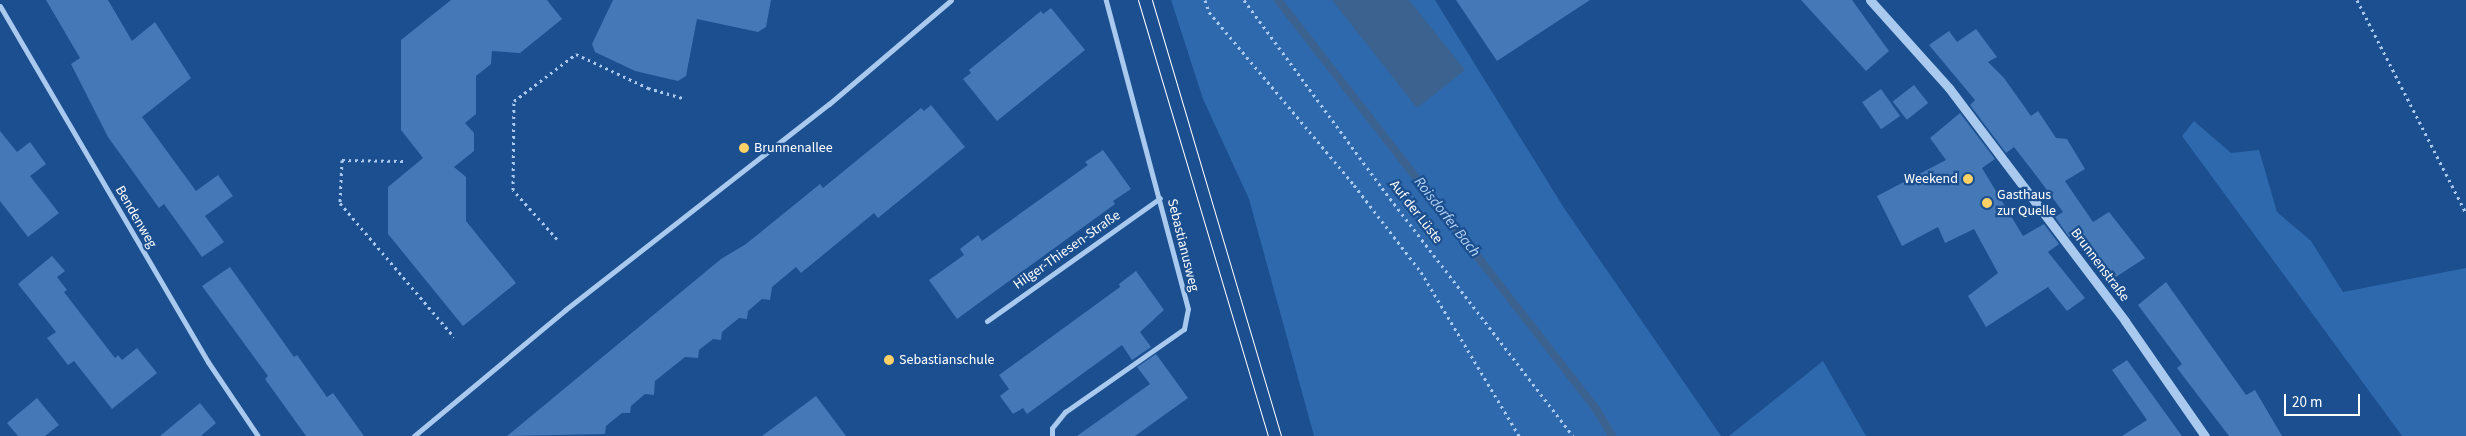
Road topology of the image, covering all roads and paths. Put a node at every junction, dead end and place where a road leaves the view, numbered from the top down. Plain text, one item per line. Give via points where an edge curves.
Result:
1 (951, 0) edge
2 (1106, 0) edge
3 (1205, 0) edge
4 (1244, 0) edge
5 (1870, 0) edge
6 (2357, 0) edge
7 (0, 6) edge
8 (684, 98) dead end
9 (403, 161) dead end
10 (1160, 198) junction
11 (2466, 213) edge
12 (557, 239) dead end
13 (987, 321) dead end
14 (454, 338) dead end
15 (258, 436) edge
16 (414, 436) edge
17 (1052, 436) edge
18 (1519, 436) edge
19 (1573, 436) edge
20 (2205, 436) edge

1 - 16 street via 829,104 566,310
2 - 10 street, Sebastianusweg
3 - 18 path via 1209,12 1354,185 1422,272
4 - 19 path, Auf der Lüste via 1382,188
5 - 20 street, Brunnenstraße via 1949,88 2125,321
6 - 11 path
7 - 15 street, Bendenweg via 208,362
8 - 12 path via 648,88 576,54 514,101 513,190
9 - 14 path via 342,160 340,202
10 - 13 street, Hilger-Thiesen-Straße
10 - 17 street, Sebastianusweg via 1188,309 1184,329 1065,412 1052,428

